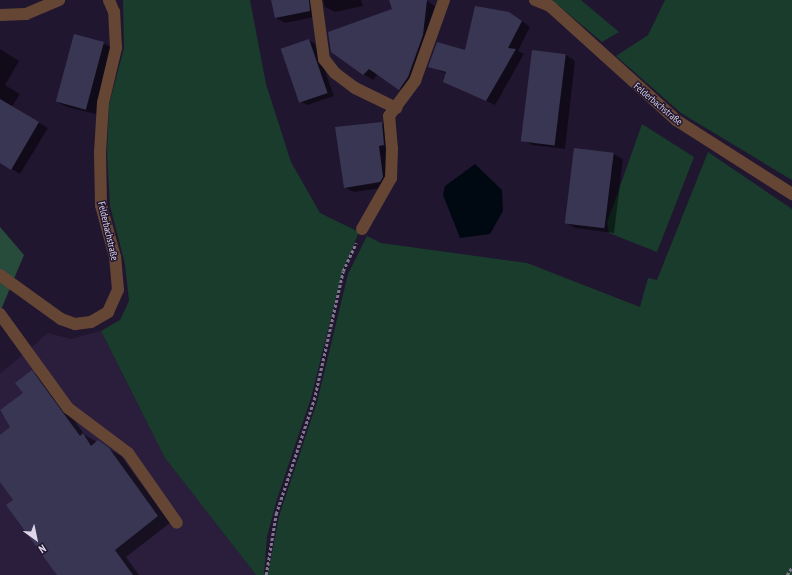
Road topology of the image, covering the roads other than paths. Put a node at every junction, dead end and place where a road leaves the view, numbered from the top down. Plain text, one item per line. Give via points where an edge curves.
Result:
1 (59, 0) edge
2 (109, 0) edge
3 (316, 0) edge
4 (444, 0) edge
5 (535, 0) edge
6 (0, 15) edge
7 (396, 108) junction
8 (792, 194) edge
9 (362, 229) road end
10 (0, 275) edge
11 (0, 314) edge
12 (177, 523) dead end

1 - 6 street via 26,14
2 - 10 street, Felderbachstraße via 114,12 116,48 103,103 100,153 101,205 115,257 118,290 108,312 91,322 75,324 61,319
3 - 7 street via 324,59 335,74 355,88
4 - 7 street via 424,61 412,87
5 - 8 street, Felderbachstraße via 550,6 676,120
7 - 9 street via 389,116 391,178
11 - 12 street via 68,408 128,453

